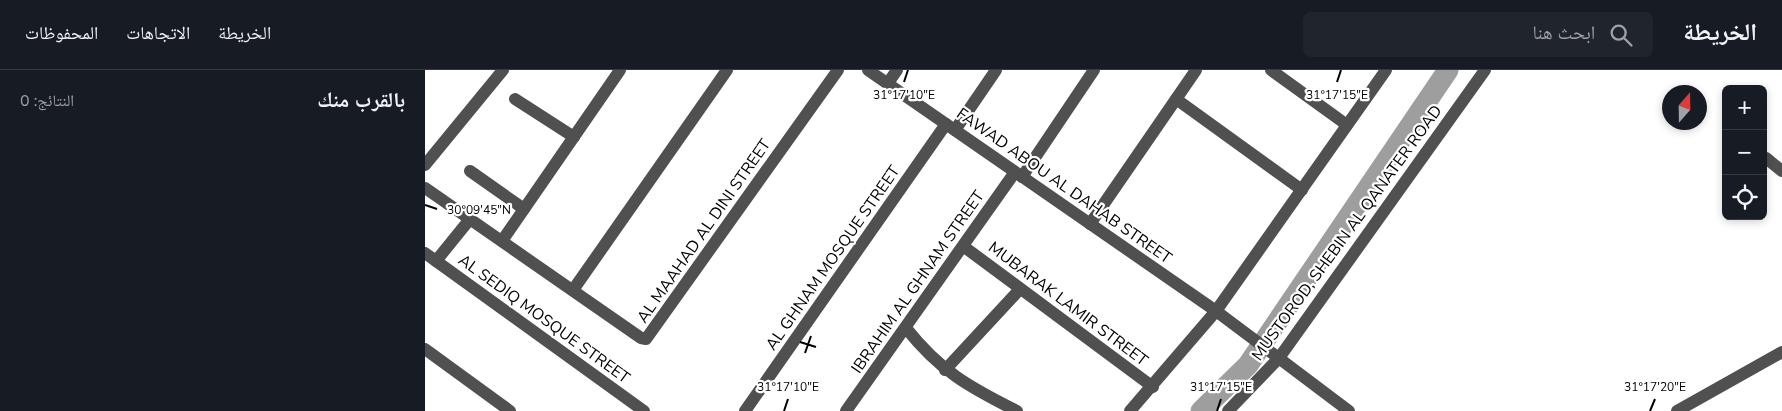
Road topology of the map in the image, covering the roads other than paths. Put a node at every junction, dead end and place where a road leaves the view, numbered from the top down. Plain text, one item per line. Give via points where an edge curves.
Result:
1 (503, 70) edge
2 (620, 70) edge
3 (727, 70) edge
4 (838, 70) edge
5 (868, 70) edge
6 (897, 70) edge
7 (996, 70) edge
8 (1095, 70) edge
9 (1196, 70) edge
10 (1271, 70) edge
11 (1386, 70) edge
12 (1485, 70) edge
13 (888, 84) junction
14 (515, 99) dead end
15 (1176, 99) junction
16 (1347, 125) junction
17 (951, 127) junction
18 (574, 137) junction
19 (1767, 159) edge
20 (425, 165) edge
21 (470, 171) dead end
22 (1782, 171) edge
23 (1019, 174) junction
24 (425, 188) edge
25 (1302, 190) junction
26 (524, 210) junction
27 (470, 219) junction
28 (1090, 224) junction
29 (502, 241) junction
30 (963, 246) junction
31 (425, 253) edge
32 (436, 261) junction
33 (1020, 288) junction
34 (573, 290) junction
35 (1216, 311) junction
36 (906, 328) junction
37 (425, 350) edge
38 (1782, 352) edge
39 (1279, 358) junction
40 (945, 370) junction
41 (1153, 387) junction
42 (510, 411) edge
43 (645, 411) edge
44 (745, 411) edge
45 (846, 411) edge
46 (1017, 411) edge
47 (1130, 411) edge
48 (1229, 411) edge
49 (1349, 411) edge
50 (1677, 411) edge

1 - 20 street
2 - 18 street
3 - 34 street
4 - 34 street, AL MAAHAD AL DINI STREET via 646,339
5 - 13 street, FAWAD ABOU AL DAHAB STREET
6 - 13 street
7 - 17 street, AL GHNAM MOSQUE STREET
8 - 23 street, IBRAHIM AL GHNAM STREET
9 - 15 street
10 - 16 street
11 - 16 street
12 - 39 street, MUSTOROD, SHEBIN AL QANATER ROAD
13 - 17 street, FAWAD ABOU AL DAHAB STREET
14 - 18 street
15 - 25 street
15 - 28 street
16 - 25 street
17 - 23 street, FAWAD ABOU AL DAHAB STREET
17 - 44 street, AL GHNAM MOSQUE STREET
18 - 26 street
19 - 22 street
21 - 26 street
23 - 28 street, FAWAD ABOU AL DAHAB STREET
23 - 30 street, IBRAHIM AL GHNAM STREET
24 - 27 street, AL MAAHAD AL DINI STREET
25 - 35 street
26 - 29 street
27 - 29 street, AL MAAHAD AL DINI STREET
27 - 32 street
28 - 35 street, FAWAD ABOU AL DAHAB STREET
29 - 34 street, AL MAAHAD AL DINI STREET
30 - 33 street, MUBARAK LAMIR STREET
30 - 36 street, IBRAHIM AL GHNAM STREET
31 - 32 street, AL SEDIQ MOSQUE STREET
32 - 43 street, AL SEDIQ MOSQUE STREET
33 - 40 street
33 - 41 street, MUBARAK LAMIR STREET
35 - 39 street, FAWAD ABOU AL DAHAB STREET
35 - 41 street
36 - 40 street
36 - 45 street, IBRAHIM AL GHNAM STREET
37 - 42 street
38 - 50 street
39 - 48 street, MUSTOROD, SHEBIN AL QANATER ROAD
39 - 49 street, FAWAD ABOU AL DAHAB STREET
40 - 46 street via 973,389
41 - 47 street

